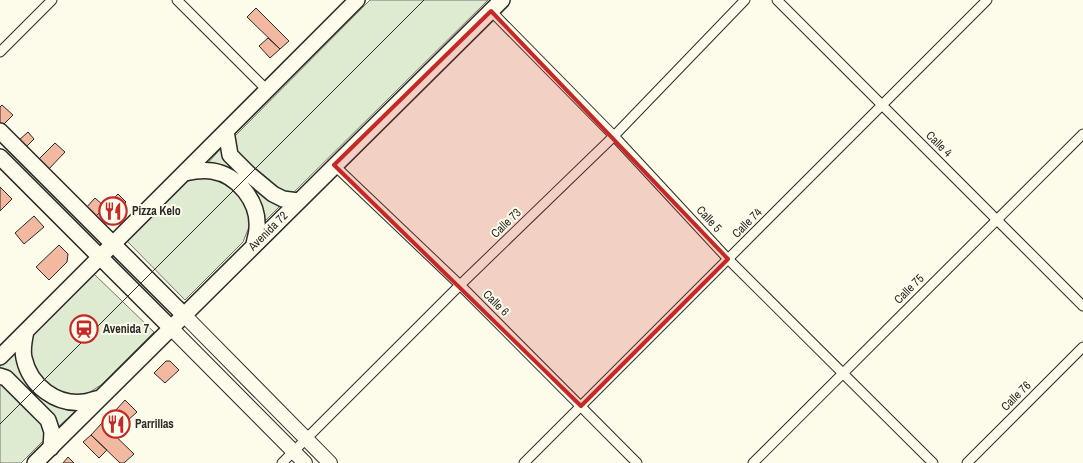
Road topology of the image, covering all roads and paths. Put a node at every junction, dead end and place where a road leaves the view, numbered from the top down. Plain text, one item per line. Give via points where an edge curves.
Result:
1 (52, 0) edge
2 (177, 0) edge
3 (357, 0) edge
4 (746, 0) edge
5 (777, 0) edge
6 (988, 0) edge
7 (496, 5) edge
8 (0, 52) edge
9 (267, 90) junction
10 (882, 105) junction
11 (0, 131) edge
12 (226, 131) junction
13 (1083, 134) edge
14 (614, 136) junction
15 (0, 157) edge
16 (334, 165) junction
17 (184, 173) junction
18 (298, 201) junction
19 (997, 220) junction
20 (113, 244) junction
21 (254, 244) junction
22 (100, 257) junction
23 (728, 259) junction
24 (460, 285) junction
25 (1083, 306) edge
26 (184, 315) junction
27 (170, 328) junction
28 (26, 331) junction
29 (1083, 348) edge
30 (0, 357) edge
31 (843, 373) junction
32 (0, 376) edge
33 (100, 398) junction
34 (580, 406) junction
35 (306, 439) junction
36 (51, 448) junction
37 (293, 452) junction
38 (35, 463) edge
39 (282, 463) edge
40 (305, 463) edge
41 (330, 463) edge
42 (524, 463) edge
43 (637, 463) edge
44 (753, 463) edge
45 (932, 463) edge
46 (967, 463) edge

1 - 8 street
2 - 9 street
3 - 9 main road
4 - 14 street, Calle 73
5 - 10 street, Calle 4
6 - 10 street, Calle 74
7 - 14 street, Calle 5
7 - 16 main road, Avenida 72
9 - 12 main road
10 - 19 street, Calle 4
10 - 23 street, Calle 74
11 - 20 main road
12 - 17 main road
12 - 18 main road via 230,155 249,174 273,194
13 - 19 street, Calle 75
14 - 23 street, Calle 5
14 - 24 street, Calle 73
15 - 22 main road
16 - 18 main road, Avenida 72
16 - 24 street, Calle 6
17 - 20 main road
17 - 21 main road via 213,171 239,184 250,197 256,212
18 - 21 main road, Avenida 72
19 - 25 street, Calle 4
19 - 31 street, Calle 75
20 - 22 main road
20 - 26 main road
21 - 26 main road, Avenida 72
22 - 27 main road
22 - 28 main road
23 - 31 street, Calle 5
23 - 34 street, Calle 74
24 - 34 street, Calle 6
24 - 35 street, Calle 73
26 - 27 main road, Avenida 72
26 - 35 main road
27 - 33 main road, Avenida 72
27 - 37 main road
28 - 30 main road
28 - 33 main road via 24,358 29,373 39,386 67,402
29 - 46 street, Calle 76
31 - 44 street, Calle 75
31 - 45 street, Calle 5
32 - 36 main road via 6,378 48,420 52,432
33 - 36 main road, Avenida 72
34 - 42 street, Calle 74
34 - 43 street, Calle 6
35 - 37 street, Calle 73
35 - 41 main road
36 - 38 main road, Avenida 72
37 - 39 street, Calle 73
37 - 40 main road

